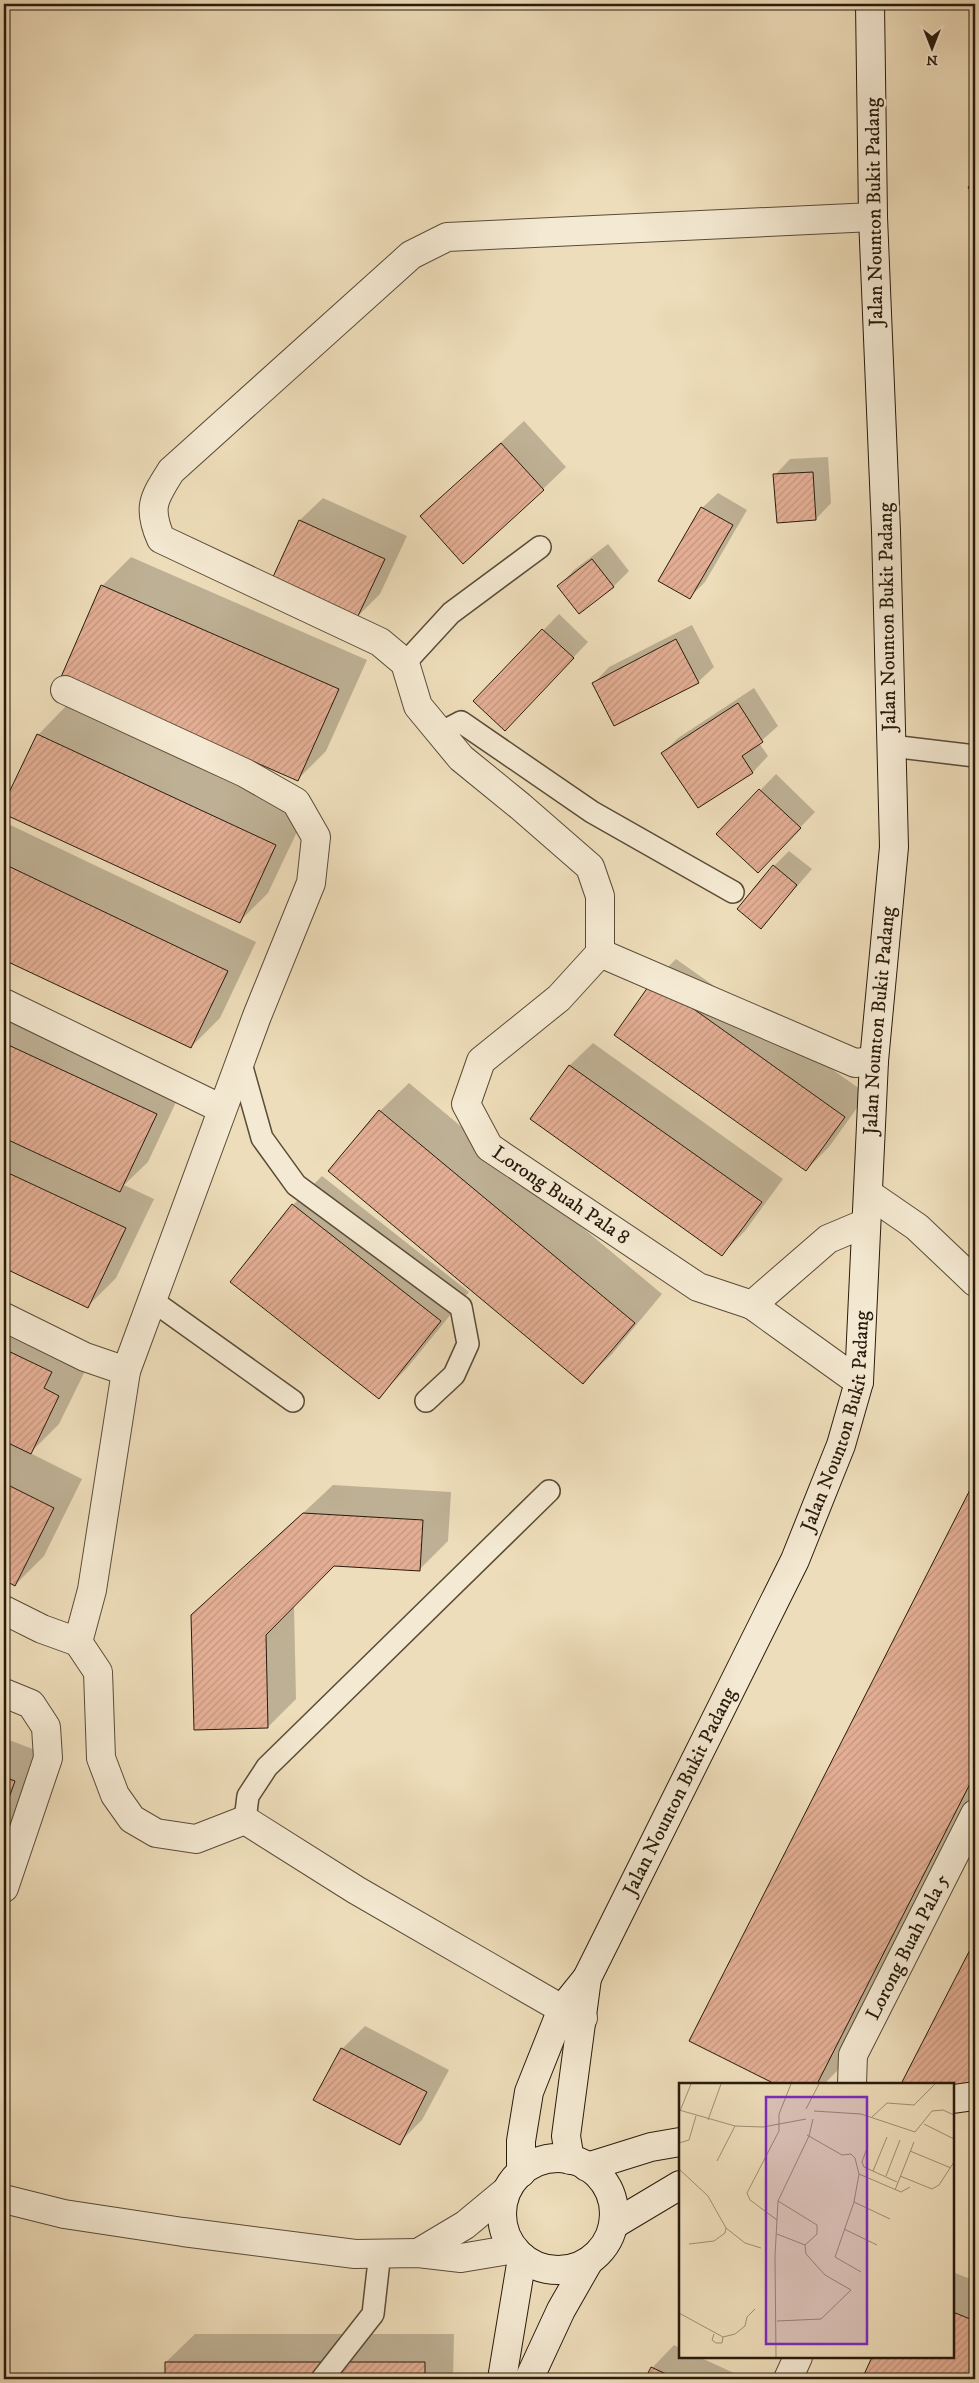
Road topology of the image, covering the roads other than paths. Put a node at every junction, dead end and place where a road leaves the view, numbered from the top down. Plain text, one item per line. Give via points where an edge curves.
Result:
1 (870, 4) edge
2 (873, 217) junction
3 (540, 546) dead end
4 (405, 663) junction
5 (65, 690) dead end
6 (440, 734) junction
7 (891, 746) junction
8 (975, 756) edge
9 (734, 892) dead end
10 (600, 953) junction
11 (4, 1003) edge
12 (240, 1060) junction
13 (874, 1061) junction
14 (222, 1108) junction
15 (869, 1194) junction
16 (866, 1223) junction
17 (975, 1282) edge
18 (153, 1301) junction
19 (752, 1305) junction
20 (4, 1318) edge
21 (126, 1371) junction
22 (859, 1382) junction
23 (293, 1401) dead end
24 (426, 1401) dead end
25 (549, 1491) dead end
26 (4, 1610) edge
27 (78, 1642) junction
28 (4, 1693) edge
29 (975, 1814) edge
30 (245, 1820) junction
31 (4, 1888) edge
32 (572, 2013) junction
33 (852, 2083) edge
34 (975, 2096) edge
35 (954, 2099) edge
36 (679, 2142) edge
37 (579, 2163) junction
38 (514, 2182) junction
39 (679, 2186) edge
40 (4, 2199) edge
41 (613, 2225) junction
42 (380, 2252) junction
43 (418, 2253) junction
44 (518, 2253) junction
45 (589, 2260) junction
46 (798, 2358) edge
47 (322, 2379) edge
48 (502, 2379) edge
49 (529, 2379) edge
50 (788, 2379) edge

1 - 2 street, Jalan Nounton Bukit Padang
2 - 4 street via 447,237 411,255 172,471 155,496 153,520 161,539 380,642
2 - 7 street, Jalan Nounton Bukit Padang
3 - 4 lane via 451,613
4 - 6 street via 418,706
5 - 12 street via 245,773 296,802 316,837 310,883
6 - 9 lane via 461,722 592,812
6 - 10 street via 461,758 590,867 600,896
7 - 8 lane
7 - 13 street, Jalan Nounton Bukit Padang via 894,847
10 - 13 street via 855,1063
10 - 19 street, Lorong Buah Pala 8 via 559,998 481,1061 466,1104 489,1147 698,1287
11 - 14 street
12 - 14 street
12 - 24 lane via 262,1138 296,1185 461,1307 468,1344 454,1375
13 - 15 street, Jalan Nounton Bukit Padang
14 - 18 street
15 - 16 street, Jalan Nounton Bukit Padang
15 - 17 street via 916,1228
16 - 19 street via 828,1239
16 - 22 street, Jalan Nounton Bukit Padang
18 - 21 street
18 - 23 lane
19 - 22 street, Lorong Buah Pala 8
20 - 21 street via 85,1357
21 - 27 street via 92,1590
22 - 32 street, Jalan Nounton Bukit Padang via 841,1446 794,1560
25 - 30 lane via 266,1767 248,1796
26 - 27 street
27 - 30 street via 98,1672 101,1758 115,1795 132,1819 156,1833 196,1839
28 - 31 street via 31,1704 46,1727 48,1758
29 - 33 street, Lorong Buah Pala 5 via 853,2056
30 - 32 street via 356,1890
32 - 37 street via 566,2136
32 - 38 street, Jalan Nounton Bukit Padang via 529,2092
34 - 35 street
36 - 37 street
37 - 38 street via 553,2159 536,2163
37 - 41 street via 600,2177 609,2192 614,2208
38 - 43 street via 470,2221
38 - 44 street via 502,2206 502,2221 506,2236
39 - 41 street
40 - 42 street via 64,2214 183,2232 354,2254
41 - 45 street via 600,2251
42 - 43 street
42 - 47 lane via 373,2314
43 - 44 street via 461,2258
44 - 45 street via 538,2266 555,2270 573,2268
44 - 48 street
45 - 49 street
46 - 50 street

